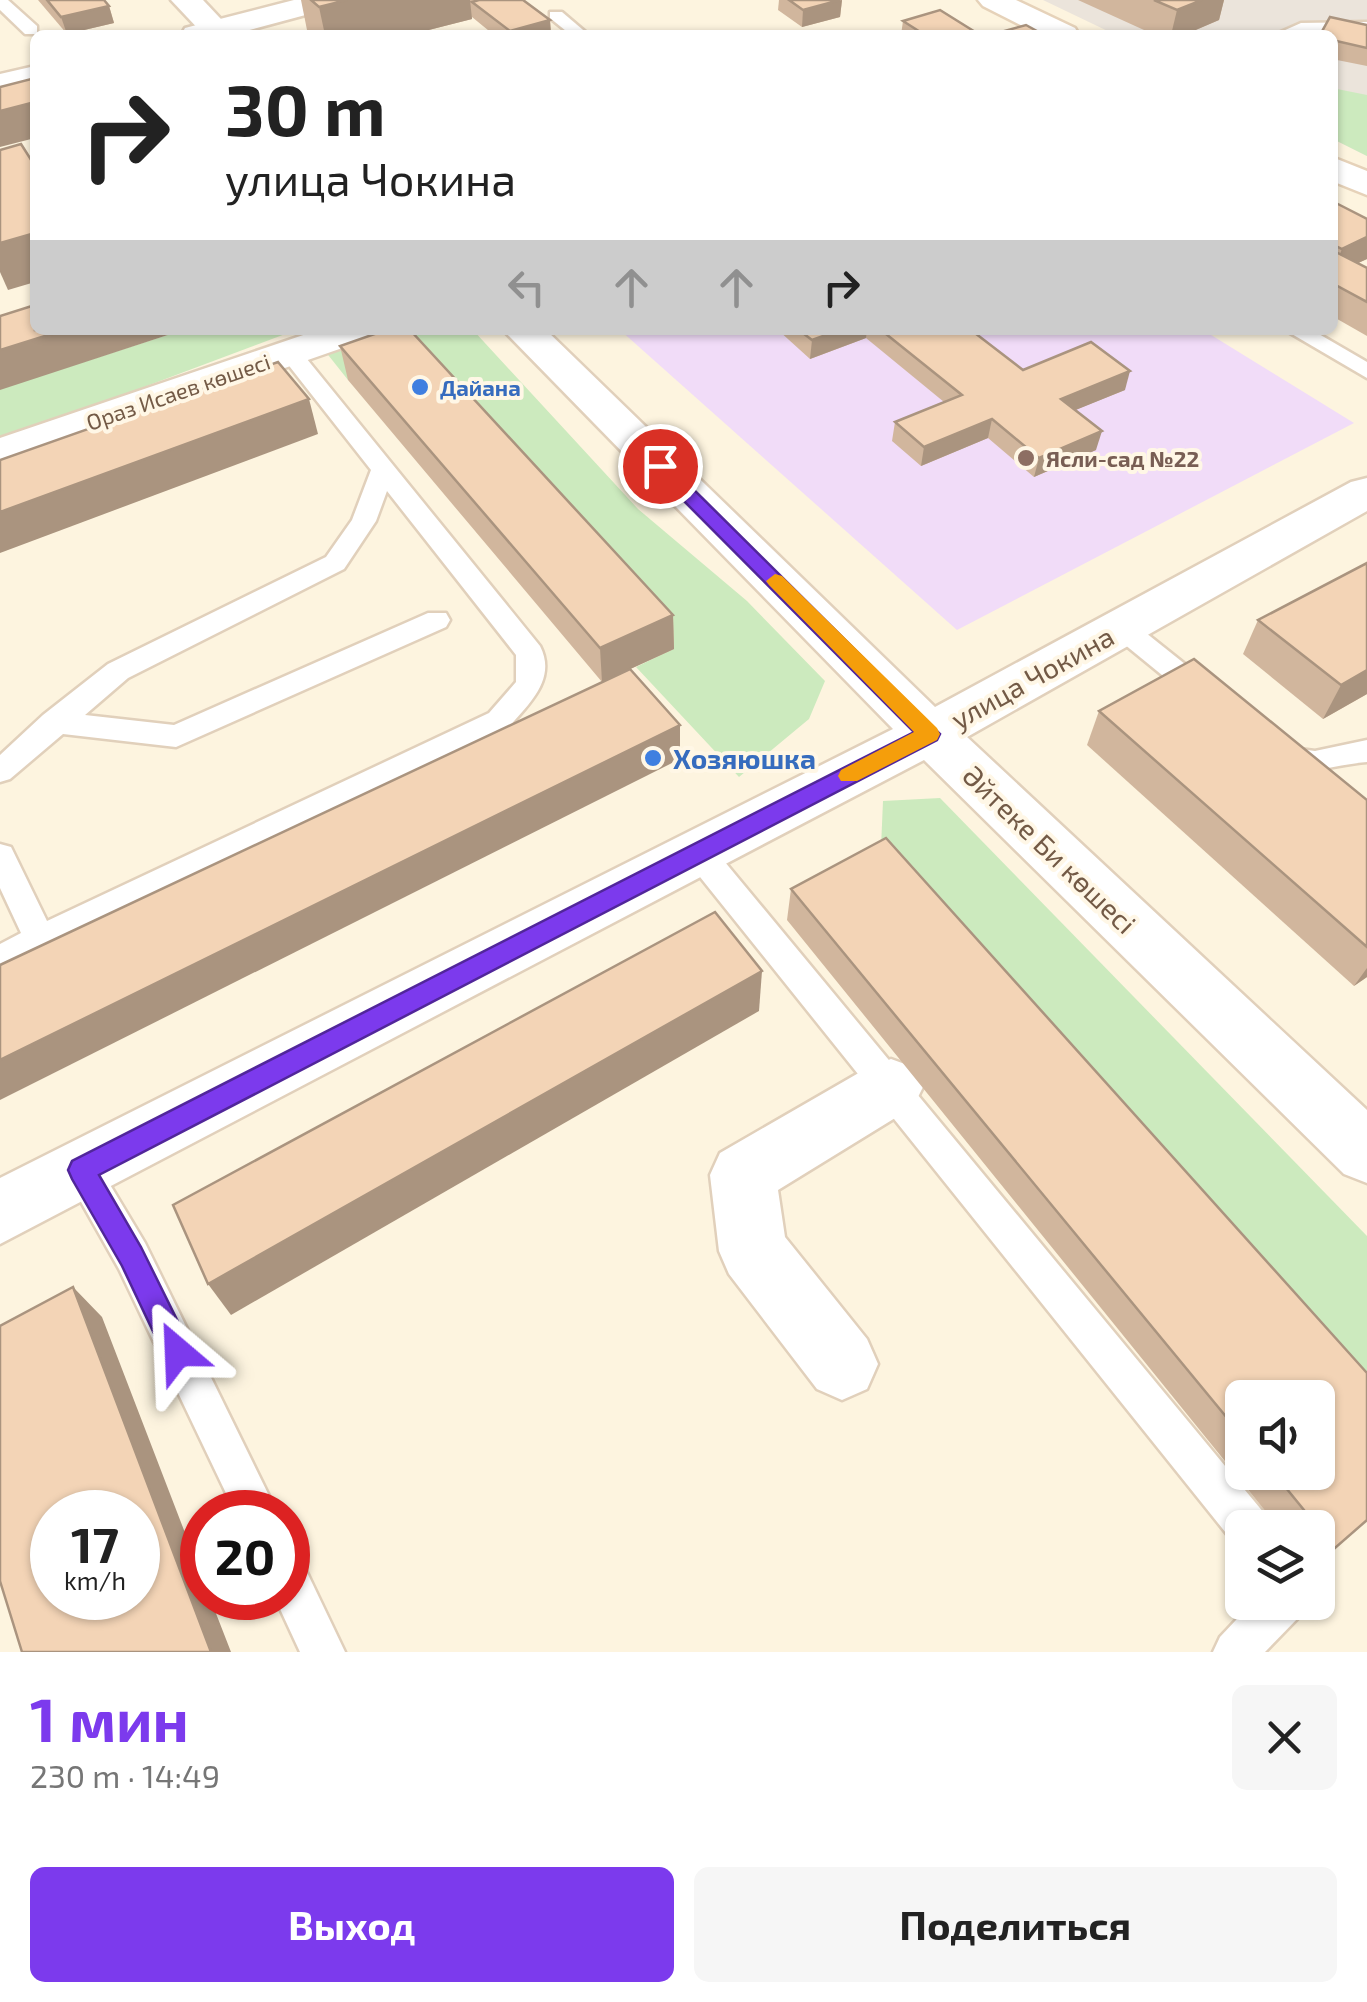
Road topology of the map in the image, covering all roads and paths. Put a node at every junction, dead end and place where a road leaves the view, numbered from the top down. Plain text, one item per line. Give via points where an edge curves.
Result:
1 (186, 0) edge
2 (329, 0) edge
3 (993, 0) edge
4 (0, 1) edge
5 (556, 15) dead end
6 (1367, 27) edge
7 (31, 30) dead end
8 (209, 30) edge
9 (222, 30) edge
10 (575, 30) edge
11 (1054, 30) edge
12 (1296, 30) edge
13 (30, 77) edge
14 (0, 84) edge
15 (1338, 170) edge
16 (1367, 184) edge
17 (342, 335) edge
18 (528, 335) edge
19 (1304, 335) edge
20 (290, 353) junction
21 (1367, 372) edge
22 (0, 453) edge
23 (384, 466) junction
24 (1364, 498) edge
25 (436, 620) dead end
26 (1122, 628) junction
27 (1222, 709) edge
28 (53, 722) junction
29 (930, 734) junction
30 (1265, 744) edge
31 (1367, 751) edge
32 (0, 771) edge
33 (699, 853) junction
34 (0, 856) edge
35 (40, 940) junction
36 (0, 958) edge
37 (891, 1087) junction
38 (1367, 1152) edge
39 (81, 1170) junction
40 (0, 1212) edge
41 (842, 1364) dead end
42 (245, 1490) edge
43 (1235, 1510) edge
44 (308, 1620) edge
45 (1266, 1620) edge
46 (323, 1652) edge
47 (1235, 1652) edge

1 - 8 street
2 - 9 street
3 - 11 street
4 - 7 lane
5 - 10 lane
6 - 12 lane
13 - 14 street
15 - 16 street
17 - 20 street, Ораз Исаев көшесі
18 - 29 street, Әйтеке Би көшесі
19 - 21 lane
20 - 22 street, Ораз Исаев көшесі
20 - 23 lane
23 - 28 lane via 364,521 335,563 118,671
23 - 35 lane via 530,653 530,685 499,720
24 - 26 street, улица Чокина
25 - 28 lane via 176,736
26 - 27 lane
26 - 29 street, улица Чокина
28 - 32 lane
29 - 33 street, улица Чокина
29 - 38 street, Әйтеке Би көшесі
30 - 31 lane via 1310,765
33 - 37 lane
33 - 39 street, улица Чокина
34 - 35 lane
35 - 36 lane
37 - 41 street via 743,1176 753,1250
37 - 43 lane
39 - 40 street, улица Чокина
39 - 42 lane via 132,1256
44 - 46 lane
45 - 47 lane

